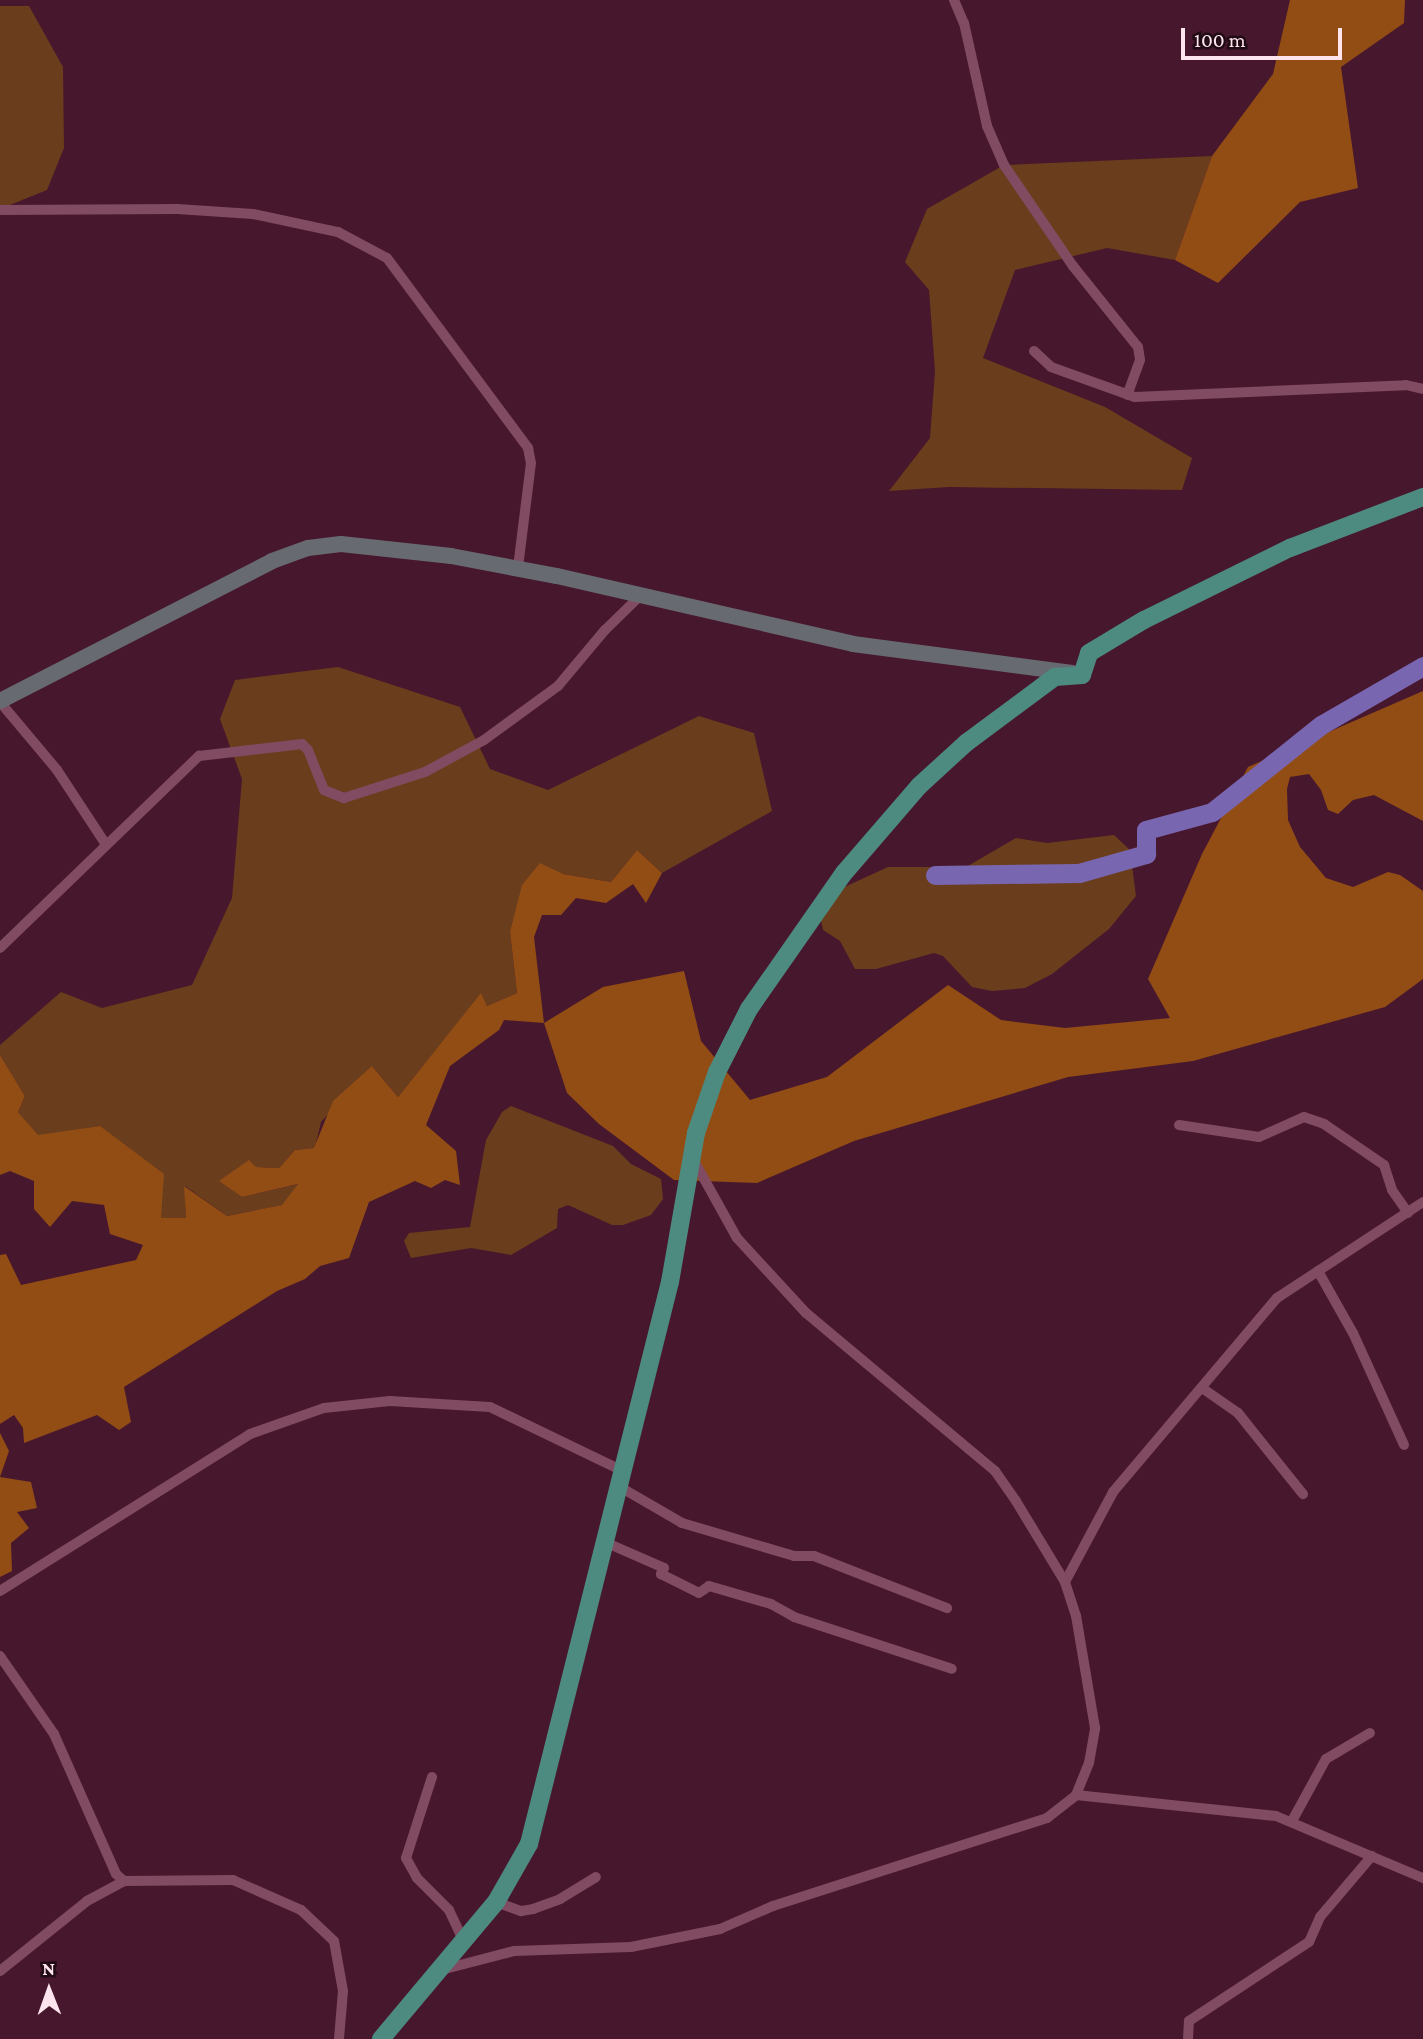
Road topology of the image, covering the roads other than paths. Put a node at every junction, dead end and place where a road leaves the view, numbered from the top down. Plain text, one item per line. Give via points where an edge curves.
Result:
1 (954, 0) edge
2 (0, 210) edge
3 (1034, 351) dead end
4 (1423, 390) edge
5 (1127, 395) junction
6 (1423, 497) edge
7 (518, 568) junction
8 (642, 594) junction
9 (1082, 675) junction
10 (0, 702) edge
11 (105, 844) junction
12 (0, 948) edge
13 (1179, 1125) dead end
14 (692, 1156) junction
15 (1423, 1202) edge
16 (1408, 1213) junction
17 (1318, 1271) junction
18 (1202, 1388) junction
19 (1404, 1445) dead end
20 (622, 1479) junction
21 (1303, 1494) dead end
22 (607, 1543) junction
23 (1065, 1582) junction
24 (0, 1591) edge
25 (947, 1608) dead end
26 (0, 1656) edge
27 (953, 1669) dead end
28 (1370, 1733) dead end
29 (432, 1777) dead end
30 (1076, 1795) junction
31 (1292, 1821) junction
32 (1372, 1856) junction
33 (596, 1877) dead end
34 (1423, 1878) edge
35 (124, 1881) junction
36 (496, 1902) junction
37 (464, 1942) junction
38 (440, 1970) junction
39 (0, 1971) edge
40 (339, 2039) edge
41 (381, 2039) edge
42 (1188, 2039) edge

1 - 5 street via 964,23 987,126 1004,165 1073,266 1138,347 1140,360
2 - 7 street via 177,209 253,214 338,232 387,258 528,448 531,463
3 - 5 street via 1051,367
4 - 5 street via 1406,386
6 - 9 main road via 1290,548 1165,609 1089,653
7 - 8 street
7 - 10 street via 400,548 355,544 308,548 175,609
8 - 9 street via 853,644
8 - 11 street via 558,686 484,740 425,772 344,798 324,790 309,750 302,744 203,754
9 - 14 main road via 1055,677 966,743 919,786 837,881 734,1036 708,1095
10 - 11 street via 57,770
11 - 12 street
13 - 16 street via 1259,1137 1304,1117 1324,1124 1384,1165 1392,1190
14 - 20 main road via 682,1232
14 - 23 street via 737,1238 806,1313 995,1471
15 - 16 street
16 - 17 street
17 - 18 street via 1276,1298
17 - 19 street via 1353,1333
18 - 21 street via 1238,1413
18 - 23 street via 1113,1492
20 - 22 main road
20 - 24 street via 490,1406 390,1401 324,1408 250,1434
20 - 25 street via 682,1523 794,1556 814,1556
22 - 27 street via 664,1569 662,1574 699,1593 709,1586 771,1604 794,1617
22 - 36 main road via 538,1817 523,1858
23 - 30 street via 1076,1616 1095,1728 1089,1763
26 - 35 street via 54,1734 116,1874
28 - 31 street via 1326,1759
29 - 37 street via 406,1858 417,1878 449,1910
30 - 31 street
30 - 38 street via 1047,1818 1015,1831 904,1863 694,1937 631,1947 514,1951
31 - 32 street
32 - 34 street
32 - 42 street via 1320,1917 1309,1942 1189,2021
33 - 36 street via 533,1909 521,1911
35 - 39 street via 87,1901
35 - 40 street via 233,1880 301,1910 325,1931 338,1953 343,1992
36 - 37 main road
37 - 38 main road
38 - 41 main road

